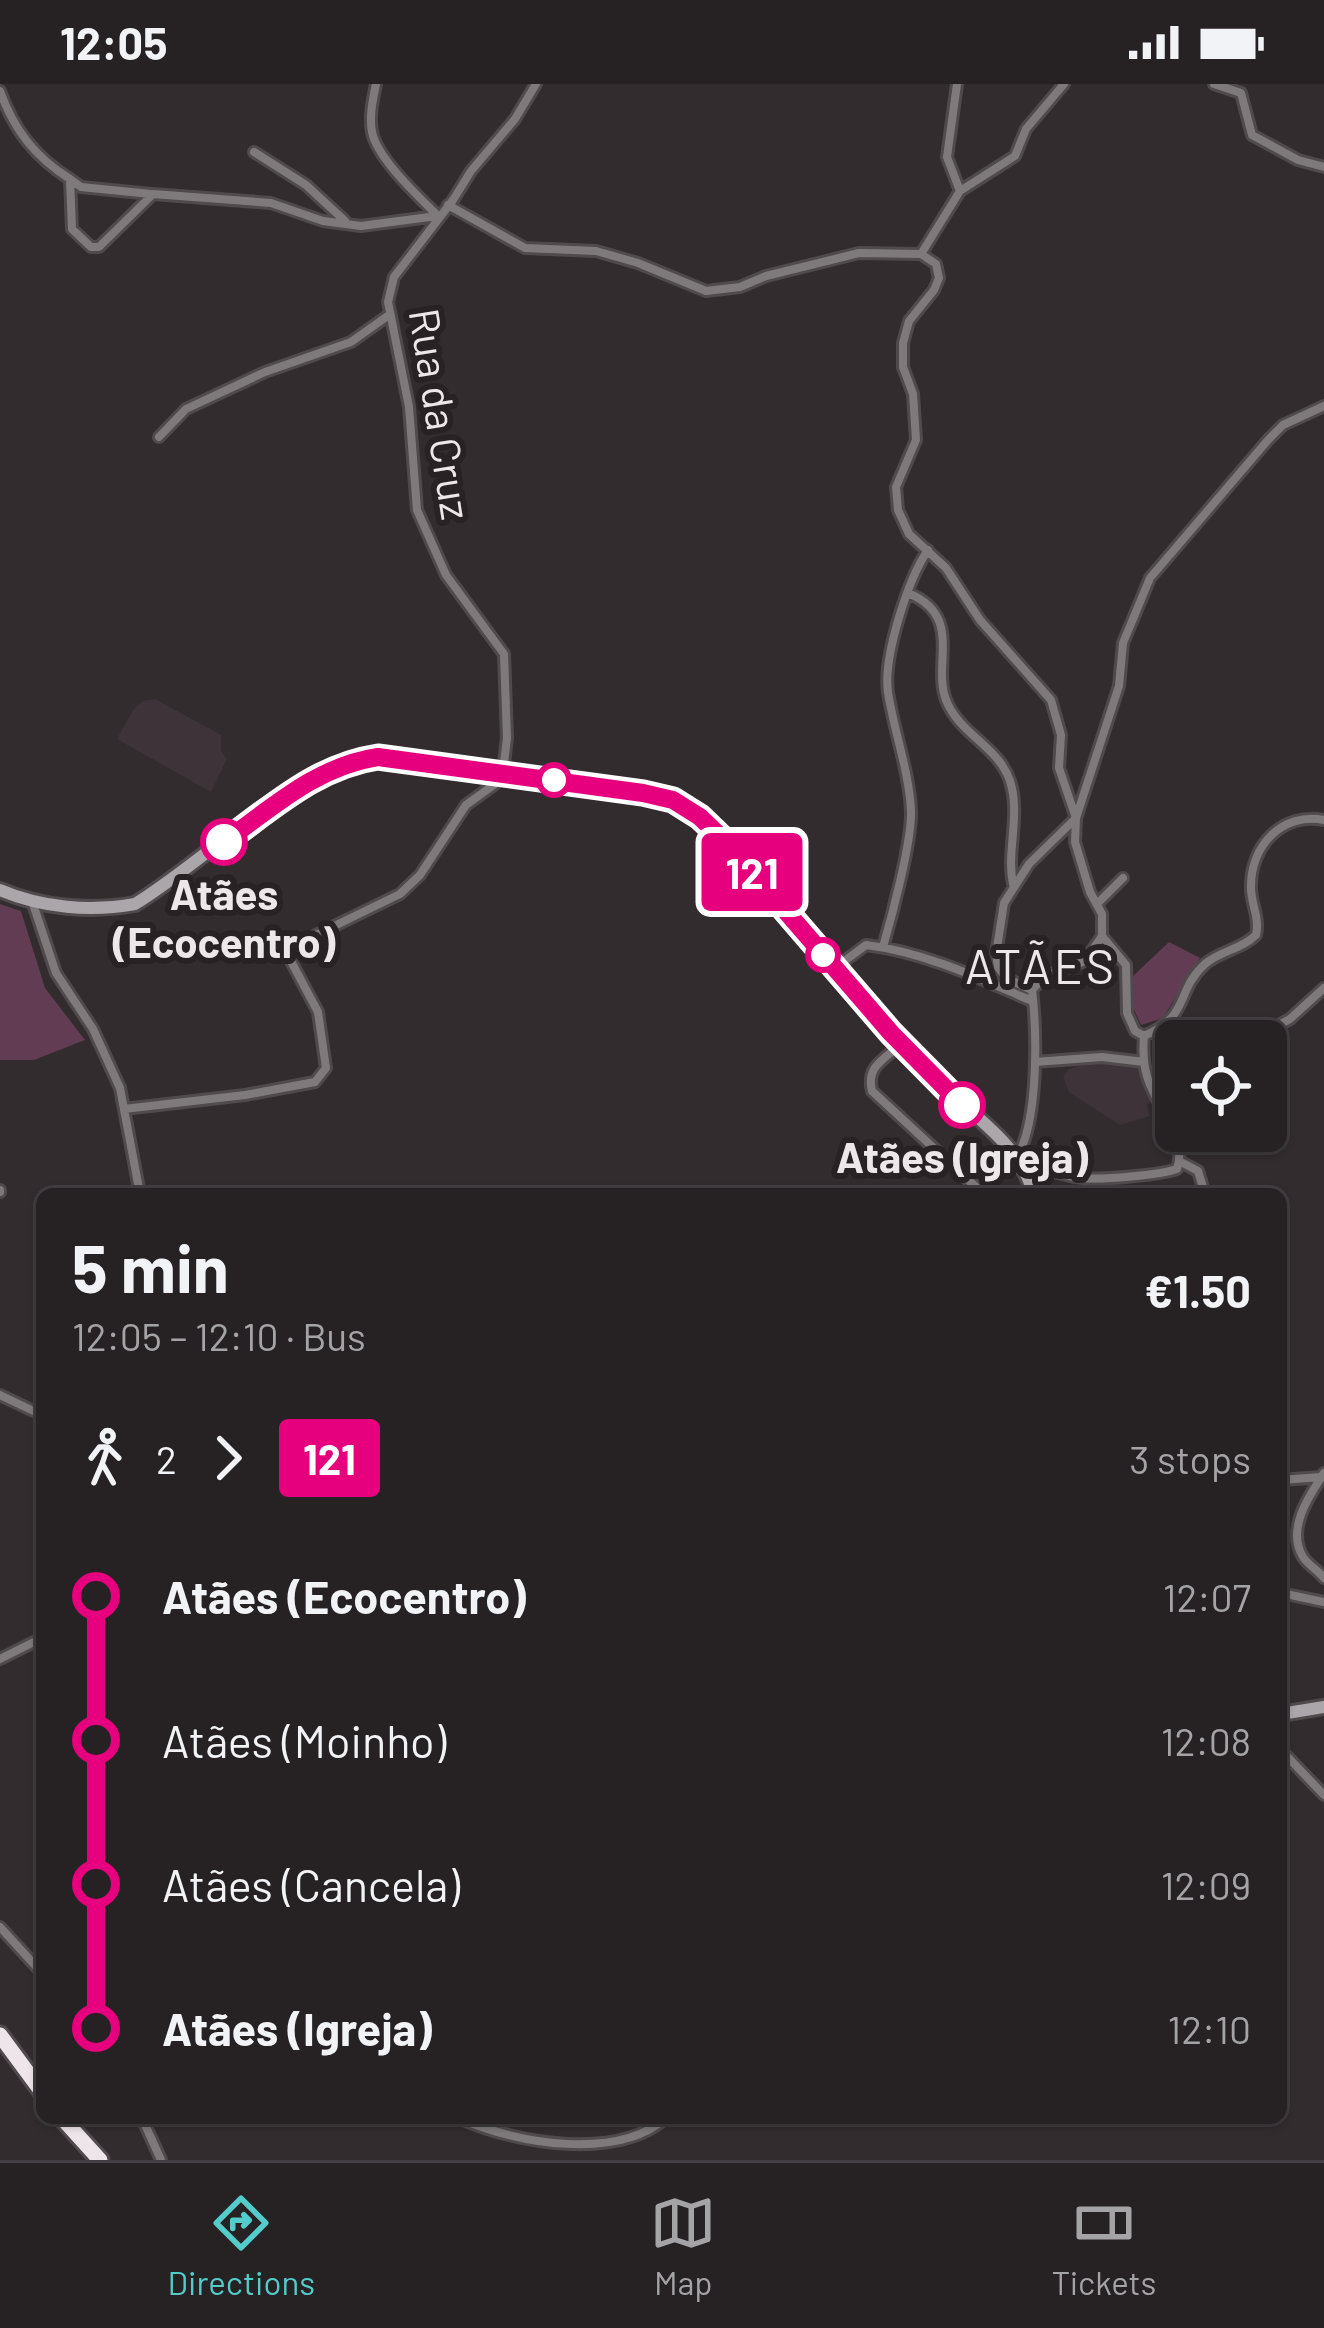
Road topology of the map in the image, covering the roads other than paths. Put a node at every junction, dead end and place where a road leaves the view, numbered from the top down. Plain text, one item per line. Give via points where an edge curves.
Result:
1 (376, 84) edge
2 (536, 84) edge
3 (956, 84) edge
4 (1064, 84) edge
5 (1214, 84) edge
6 (0, 91) edge
7 (254, 152) dead end
8 (1324, 167) edge
9 (70, 179) junction
10 (960, 191) junction
11 (153, 194) junction
12 (448, 206) junction
13 (438, 216) junction
14 (352, 225) junction
15 (921, 254) junction
16 (389, 315) junction
17 (1324, 406) edge
18 (159, 437) dead end
19 (928, 550) junction
20 (908, 593) junction
21 (503, 771) junction
22 (1076, 818) junction
23 (1324, 820) edge
24 (1123, 878) dead end
25 (1013, 884) junction
26 (0, 890) edge
27 (32, 901) junction
28 (1097, 904) junction
29 (1102, 936) junction
30 (883, 947) junction
31 (835, 968) junction
32 (1324, 988) edge
33 (1032, 990) junction
34 (1033, 1002) junction
35 (1171, 1020) edge
36 (1287, 1021) edge
37 (1155, 1031) edge
38 (1144, 1036) junction
39 (901, 1044) junction
40 (1035, 1062) junction
41 (1144, 1062) junction
42 (124, 1109) junction
43 (1016, 1160) junction
44 (1181, 1162) junction
45 (1027, 1173) junction
46 (139, 1188) edge
47 (977, 1188) dead end
48 (1031, 1188) edge
49 (1203, 1188) edge
50 (0, 1395) edge
51 (36, 1412) edge
52 (1322, 1475) edge
53 (1287, 1479) edge
54 (1324, 1578) edge
55 (1287, 1594) edge
56 (1324, 1603) edge
57 (36, 1641) edge
58 (0, 1659) edge
59 (1324, 1707) edge
60 (1287, 1713) edge
61 (1287, 1756) edge
62 (1324, 1795) edge
63 (0, 1927) edge
64 (36, 1966) edge
65 (0, 2035) edge
66 (0, 2048) edge
67 (36, 2088) edge
68 (36, 2090) edge
69 (63, 2124) edge
70 (145, 2124) edge
71 (472, 2124) edge
72 (662, 2124) edge
73 (95, 2160) edge
74 (160, 2160) edge

1 - 13 street via 372,137
2 - 12 street, Rua da Cruz
3 - 10 street via 947,157
4 - 10 street via 1026,129 1015,156
5 - 8 street via 1241,93 1252,135
6 - 9 street via 18,132
7 - 14 street
9 - 11 street
9 - 11 street via 72,229 91,247
10 - 15 street
11 - 14 street via 271,203
12 - 13 street, Rua da Cruz
12 - 15 street via 525,248 596,251 706,292 859,253
13 - 14 street
13 - 16 street, Rua da Cruz via 394,277
15 - 19 street via 939,278 903,343 916,440 896,487 909,534
16 - 18 street via 351,342 186,409
16 - 21 street, Rua da Cruz via 406,387 417,510 446,575 504,653
17 - 22 street via 1283,425 1150,578 1123,643 1119,686
19 - 20 street
19 - 22 street via 1051,700 1059,768
20 - 25 street via 945,633 944,696 955,717 1009,776
20 - 30 street via 887,688 912,816
21 - 27 main road via 359,760 311,778 136,904 105,910
21 - 31 main road via 673,800 728,844
21 - 42 street via 466,805 400,894 285,950 318,1012 326,1069 315,1082
22 - 25 street
22 - 28 street
23 - 35 street via 1298,817 1270,836 1251,881 1256,935 1198,971
24 - 28 street
25 - 33 street via 998,967
26 - 27 main road
27 - 42 street via 56,974 93,1029
28 - 29 street
29 - 33 street via 1085,961
29 - 38 street via 1126,965 1127,1013
30 - 31 street via 866,946
30 - 34 street
31 - 39 main road
32 - 36 street
33 - 34 street
34 - 40 street
37 - 38 street
38 - 41 street
39 - 43 main road
39 - 47 street via 873,1068 872,1090
40 - 41 street
40 - 43 street
41 - 44 street
42 - 46 street
43 - 45 main road
44 - 45 street via 1165,1174
44 - 49 street via 1198,1171
45 - 48 main road
50 - 51 street
52 - 53 street
52 - 54 street via 1306,1500 1298,1542
55 - 56 street
57 - 58 street
59 - 60 main road
61 - 62 street
63 - 64 street
65 - 67 highway
66 - 68 highway
69 - 73 highway
70 - 74 street
71 - 72 street via 601,2155

